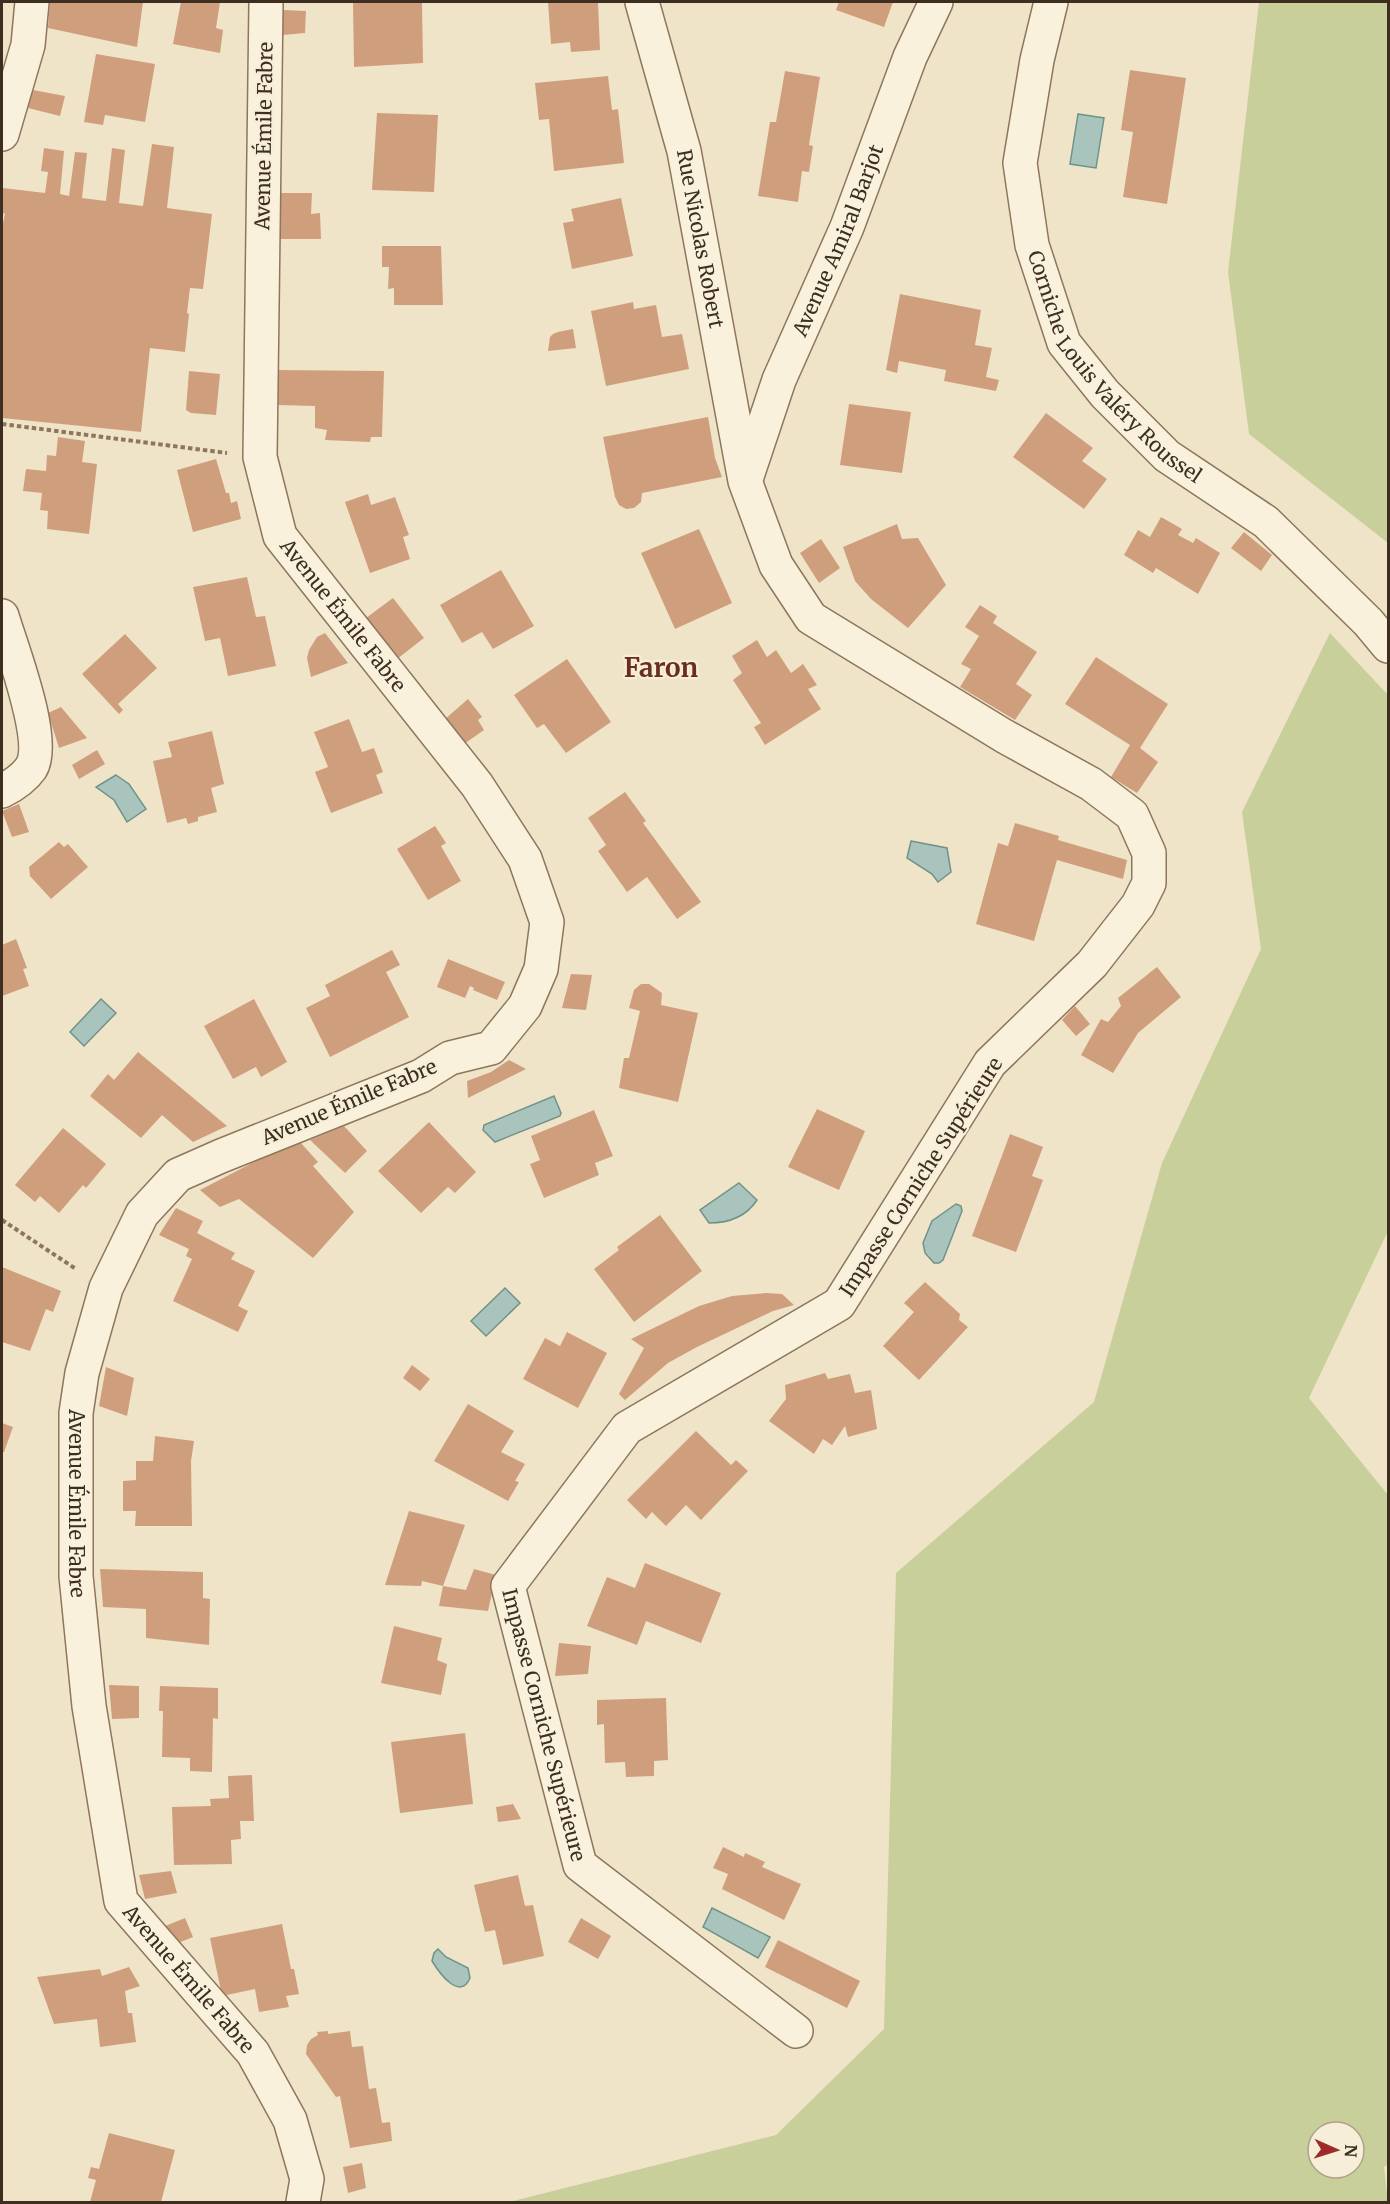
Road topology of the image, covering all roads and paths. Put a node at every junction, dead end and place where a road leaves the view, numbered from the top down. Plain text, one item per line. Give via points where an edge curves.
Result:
1 (32, 2) edge
2 (266, 2) edge
3 (642, 2) edge
4 (936, 2) edge
5 (1051, 2) edge
6 (2, 134) edge
7 (2, 424) edge
8 (236, 454) dead end
9 (745, 481) junction
10 (2, 616) edge
11 (1389, 646) edge
12 (2, 790) edge
13 (2, 1220) edge
14 (106, 1288) junction
15 (796, 2031) dead end
16 (303, 2202) edge

1 - 6 street via 28,45
2 - 14 street, Avenue Émile Fabre via 260,457 280,536 477,785 525,859 548,922 541,969 525,1006 491,1048 450,1058 421,1076 178,1175 142,1214
3 - 9 street, Rue Nicolas Robert via 684,151
4 - 9 street, Avenue Amiral Barjot via 910,57 847,227 779,380
5 - 11 street, Corniche Louis Valéry Roussel via 1020,163 1032,245 1064,343 1105,394 1167,456 1266,522
7 - 8 path
9 - 15 street, Impasse Corniche Supérieure via 776,565 811,618 1004,736 1091,784 1132,815 1149,853 1149,883 1138,905 1092,964 990,1063 839,1304 627,1428 508,1586 580,1865
10 - 12 street via 36,740 31,768
13 - 14 path
14 - 16 street, Avenue Émile Fabre via 82,1373 76,1413 76,1576 89,1706 121,1901 253,2053 290,2120 307,2179

